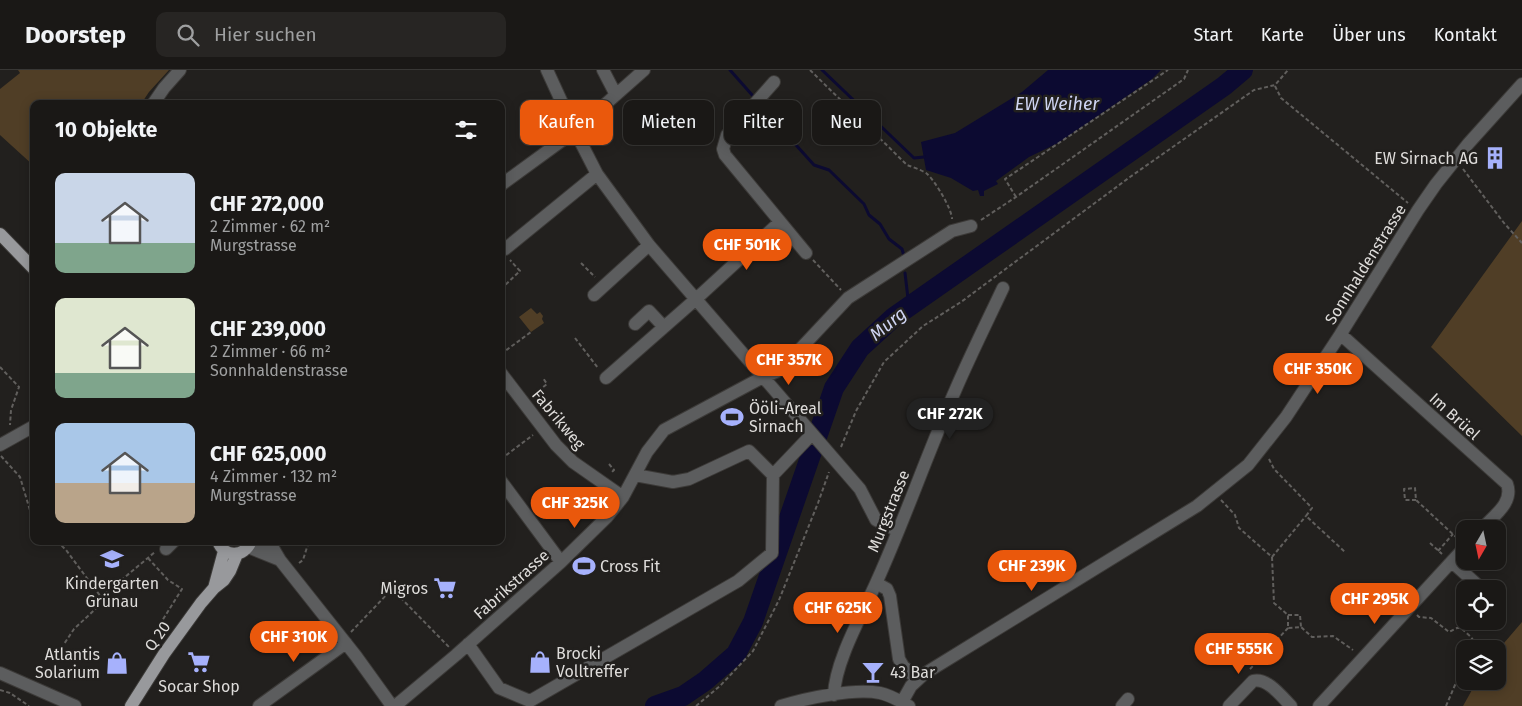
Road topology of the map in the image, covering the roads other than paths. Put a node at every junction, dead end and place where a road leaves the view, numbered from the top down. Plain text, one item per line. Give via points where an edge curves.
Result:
1 (180, 70) edge
2 (547, 70) edge
3 (602, 70) edge
4 (644, 70) edge
5 (774, 82) dead end
6 (1522, 84) edge
7 (616, 95) junction
8 (156, 100) edge
9 (561, 100) edge
10 (610, 100) edge
11 (556, 145) edge
12 (582, 145) edge
13 (598, 174) junction
14 (505, 182) edge
15 (780, 222) junction
16 (971, 226) road end
17 (0, 234) edge
18 (649, 245) junction
19 (505, 248) dead end
20 (806, 253) road end
21 (30, 261) edge
22 (1003, 288) dead end
23 (599, 291) road end
24 (696, 299) junction
25 (635, 324) dead end
26 (664, 327) junction
27 (1340, 335) junction
28 (763, 377) junction
29 (606, 378) road end
30 (505, 379) edge
31 (30, 428) edge
32 (810, 432) junction
33 (5, 441) edge
34 (636, 475) junction
35 (774, 475) junction
36 (505, 486) edge
37 (623, 497) junction
38 (1490, 520) edge
39 (898, 531) junction
40 (249, 545) edge
41 (252, 545) edge
42 (269, 545) edge
43 (221, 546) edge
44 (237, 554) junction
45 (1456, 557) edge
46 (280, 560) junction
47 (561, 562) junction
48 (1452, 562) junction
49 (1472, 580) edge
50 (876, 583) junction
51 (214, 588) junction
52 (347, 639) junction
53 (468, 644) junction
54 (0, 672) edge
55 (917, 679) junction
56 (834, 695) junction
57 (880, 700) edge
58 (905, 704) edge
59 (74, 706) edge
60 (131, 706) edge
61 (259, 706) edge
62 (394, 706) edge
63 (781, 706) edge
64 (1229, 706) edge
65 (1291, 706) edge
66 (1319, 706) edge

1 - 8 street
2 - 9 street
3 - 7 street
4 - 7 street
5 - 15 street via 727,134 723,149
6 - 27 street, Sonnhaldenstrasse via 1454,160 1418,210
7 - 10 street
11 - 14 street
12 - 13 street
13 - 18 street
13 - 19 street
15 - 20 street
15 - 24 street
16 - 28 street, Fabrikstrasse via 952,231 848,298 788,362
17 - 21 main road
18 - 23 street
18 - 24 street
22 - 39 street, Murgstrasse via 954,392
24 - 26 street
24 - 28 street
25 - 26 street via 650,310
26 - 29 street
27 - 38 street, Im Brüel via 1506,484 1509,490 1506,503
27 - 55 street, Sonnhaldenstrasse via 1259,452 1215,493
28 - 32 street
28 - 34 street, Fabrikstrasse via 664,430 647,452
30 - 37 street, Fabrikweg via 556,446
31 - 33 street
32 - 35 street
32 - 39 street via 860,489 876,520
34 - 35 street via 681,481 749,451
34 - 37 street, Fabrikstrasse
35 - 53 street via 772,553 738,581 530,701 499,688
36 - 47 street
37 - 47 street, Fabrikstrasse
39 - 50 street, Murgstrasse
40 - 44 main road
41 - 46 street
42 - 46 street
43 - 44 main road
43 - 51 main road, Q 20
44 - 51 main road, Q 20 via 224,580
45 - 48 street
46 - 52 street
47 - 53 street, Fabrikstrasse
48 - 49 street
48 - 66 street
50 - 55 street via 888,589 899,658
50 - 56 street, Murgstrasse via 841,663
51 - 60 main road, Q 20 via 164,654
52 - 61 street
52 - 62 street
53 - 62 street, Fabrikstrasse
54 - 59 street
55 - 58 street
56 - 57 street via 854,692
56 - 63 street
57 - 58 street
64 - 65 street via 1253,681 1258,680

